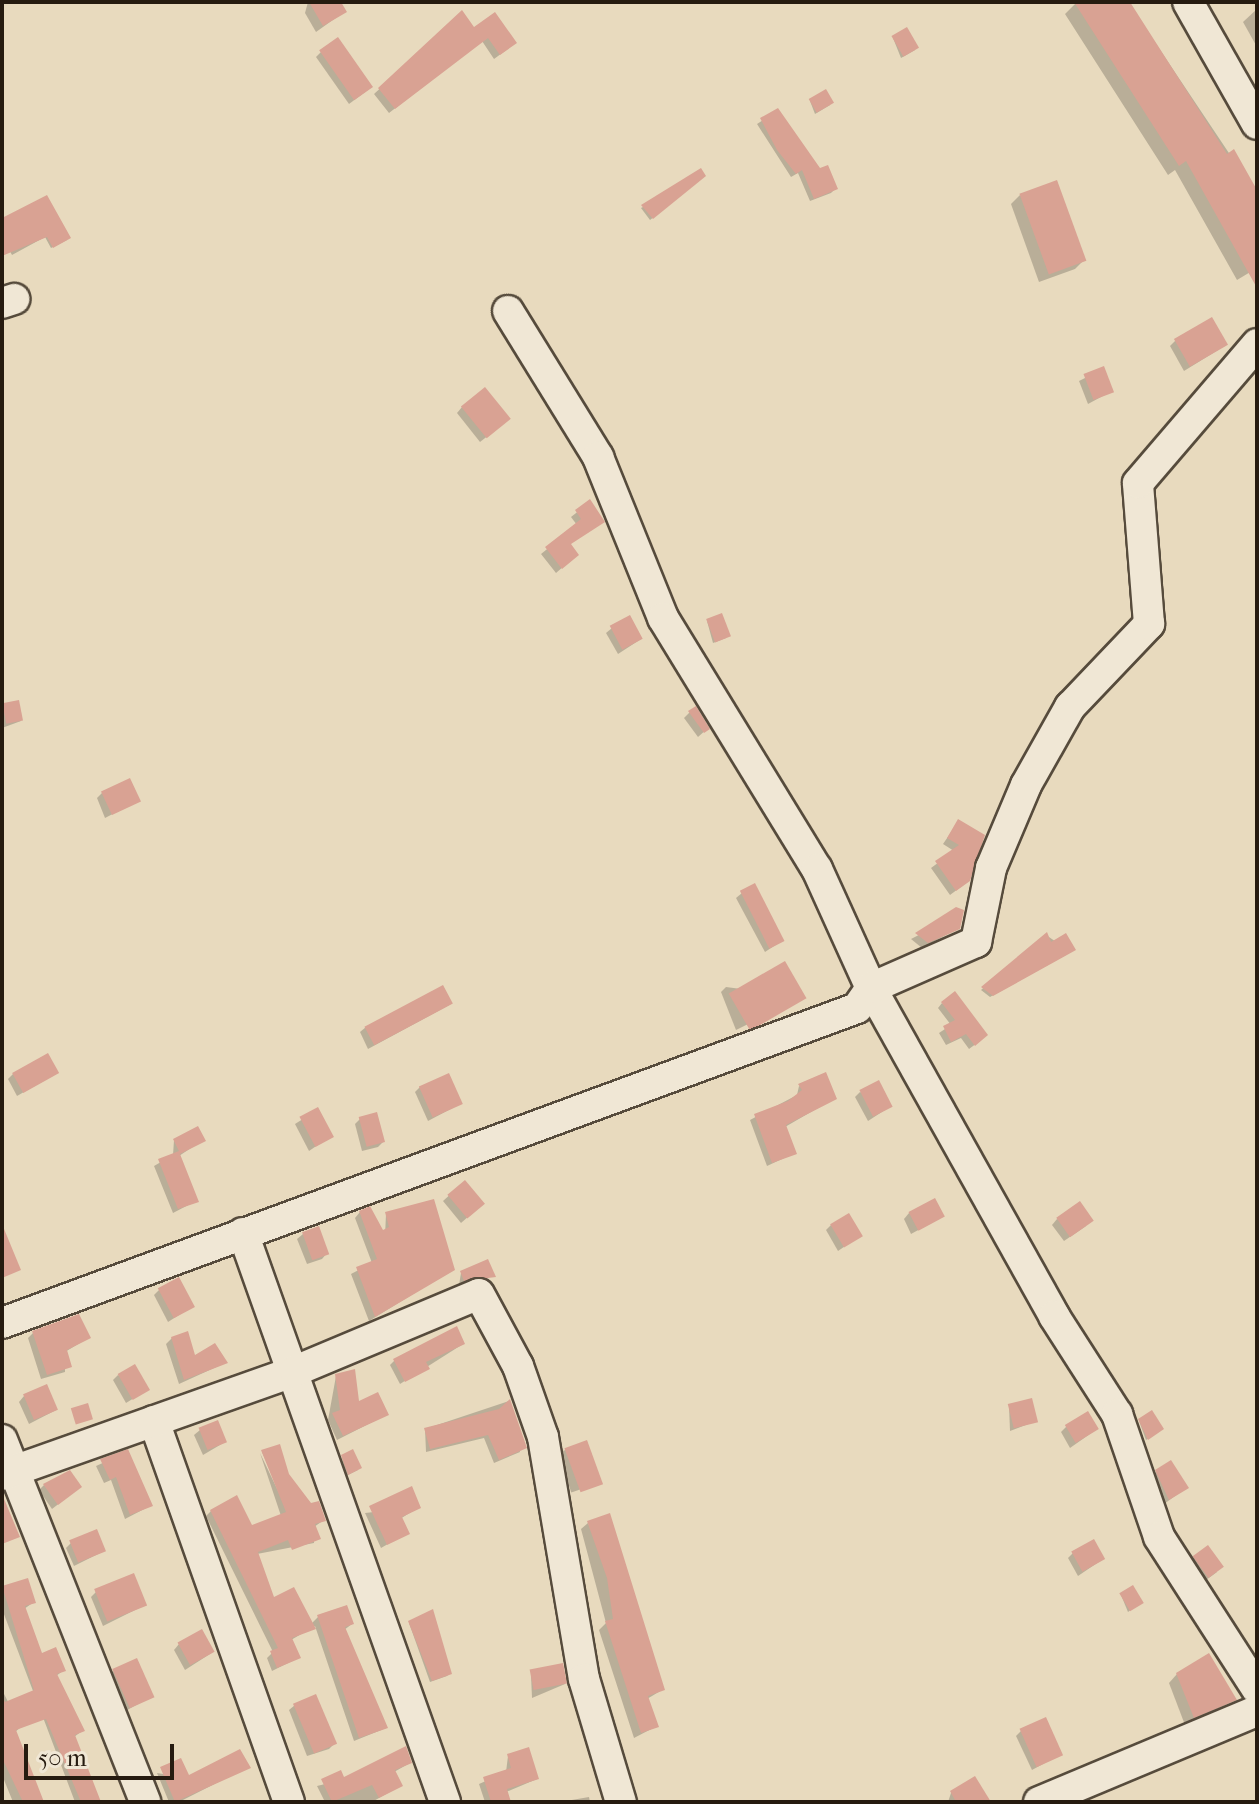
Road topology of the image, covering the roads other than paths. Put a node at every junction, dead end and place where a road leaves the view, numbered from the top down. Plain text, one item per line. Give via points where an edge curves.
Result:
1 (1188, 2) edge
2 (1257, 124) edge
3 (508, 311) dead end
4 (1257, 344) edge
5 (871, 988) junction
6 (243, 1233) junction
7 (2, 1323) edge
8 (295, 1371) junction
9 (154, 1421) junction
10 (2, 1440) edge
11 (8, 1473) edge
12 (1257, 1689) edge
13 (1257, 1711) edge
14 (145, 1802) edge
15 (289, 1802) edge
16 (445, 1802) edge
17 (621, 1802) edge
18 (1039, 1802) edge

1 - 2 street
3 - 5 street via 598,457 663,618 817,869
4 - 5 street via 1138,483 1149,624 1070,707 1026,785 991,868 976,942
5 - 6 street via 857,1008
5 - 12 street via 1054,1316 1117,1414 1159,1537 1193,1600
6 - 7 street
6 - 8 street
8 - 9 street
8 - 16 street
8 - 17 street via 479,1294 518,1366 543,1437 584,1679
9 - 11 street
9 - 15 street
10 - 11 street
11 - 14 street
13 - 18 street

